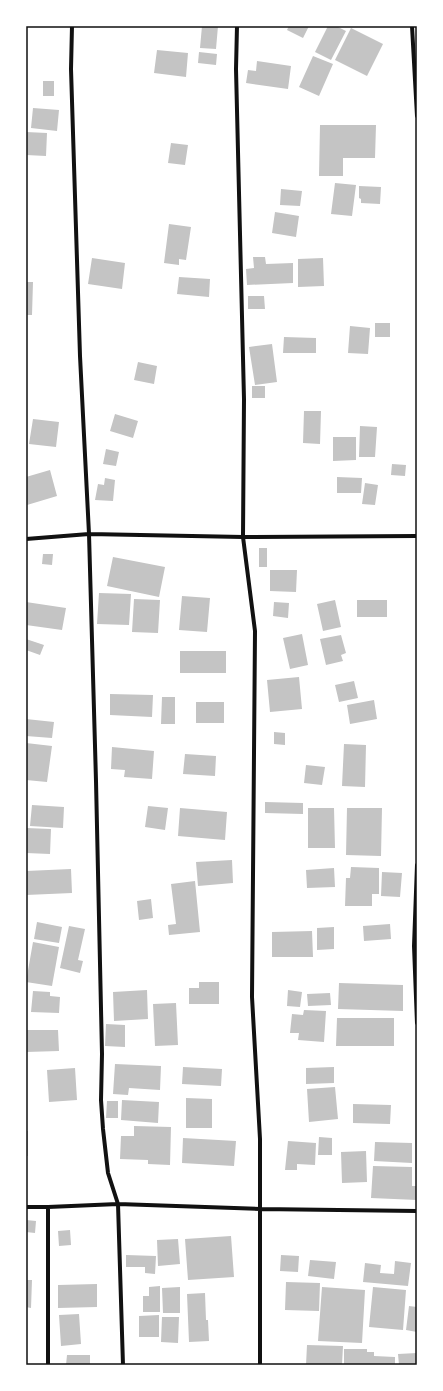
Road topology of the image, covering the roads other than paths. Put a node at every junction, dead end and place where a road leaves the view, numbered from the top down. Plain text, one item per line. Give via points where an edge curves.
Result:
1 (72, 26) edge
2 (237, 26) edge
3 (412, 26) edge
4 (417, 116) edge
5 (88, 534) junction
6 (417, 536) edge
7 (243, 537) junction
8 (26, 539) edge
9 (417, 865) edge
10 (417, 1023) edge
11 (118, 1204) junction
12 (26, 1207) edge
13 (48, 1207) junction
14 (260, 1208) junction
15 (417, 1211) edge
16 (48, 1365) edge
17 (123, 1365) edge
18 (260, 1365) edge

1 - 5 street via 80,348
2 - 7 street via 244,399
3 - 4 street
5 - 7 street
5 - 8 street
5 - 11 street via 103,1128 108,1173
6 - 7 street
7 - 14 street via 255,631 252,997 260,1139
9 - 10 street via 414,946
11 - 13 street
11 - 14 street
11 - 17 street
12 - 13 street
13 - 16 street
14 - 15 street
14 - 18 street

